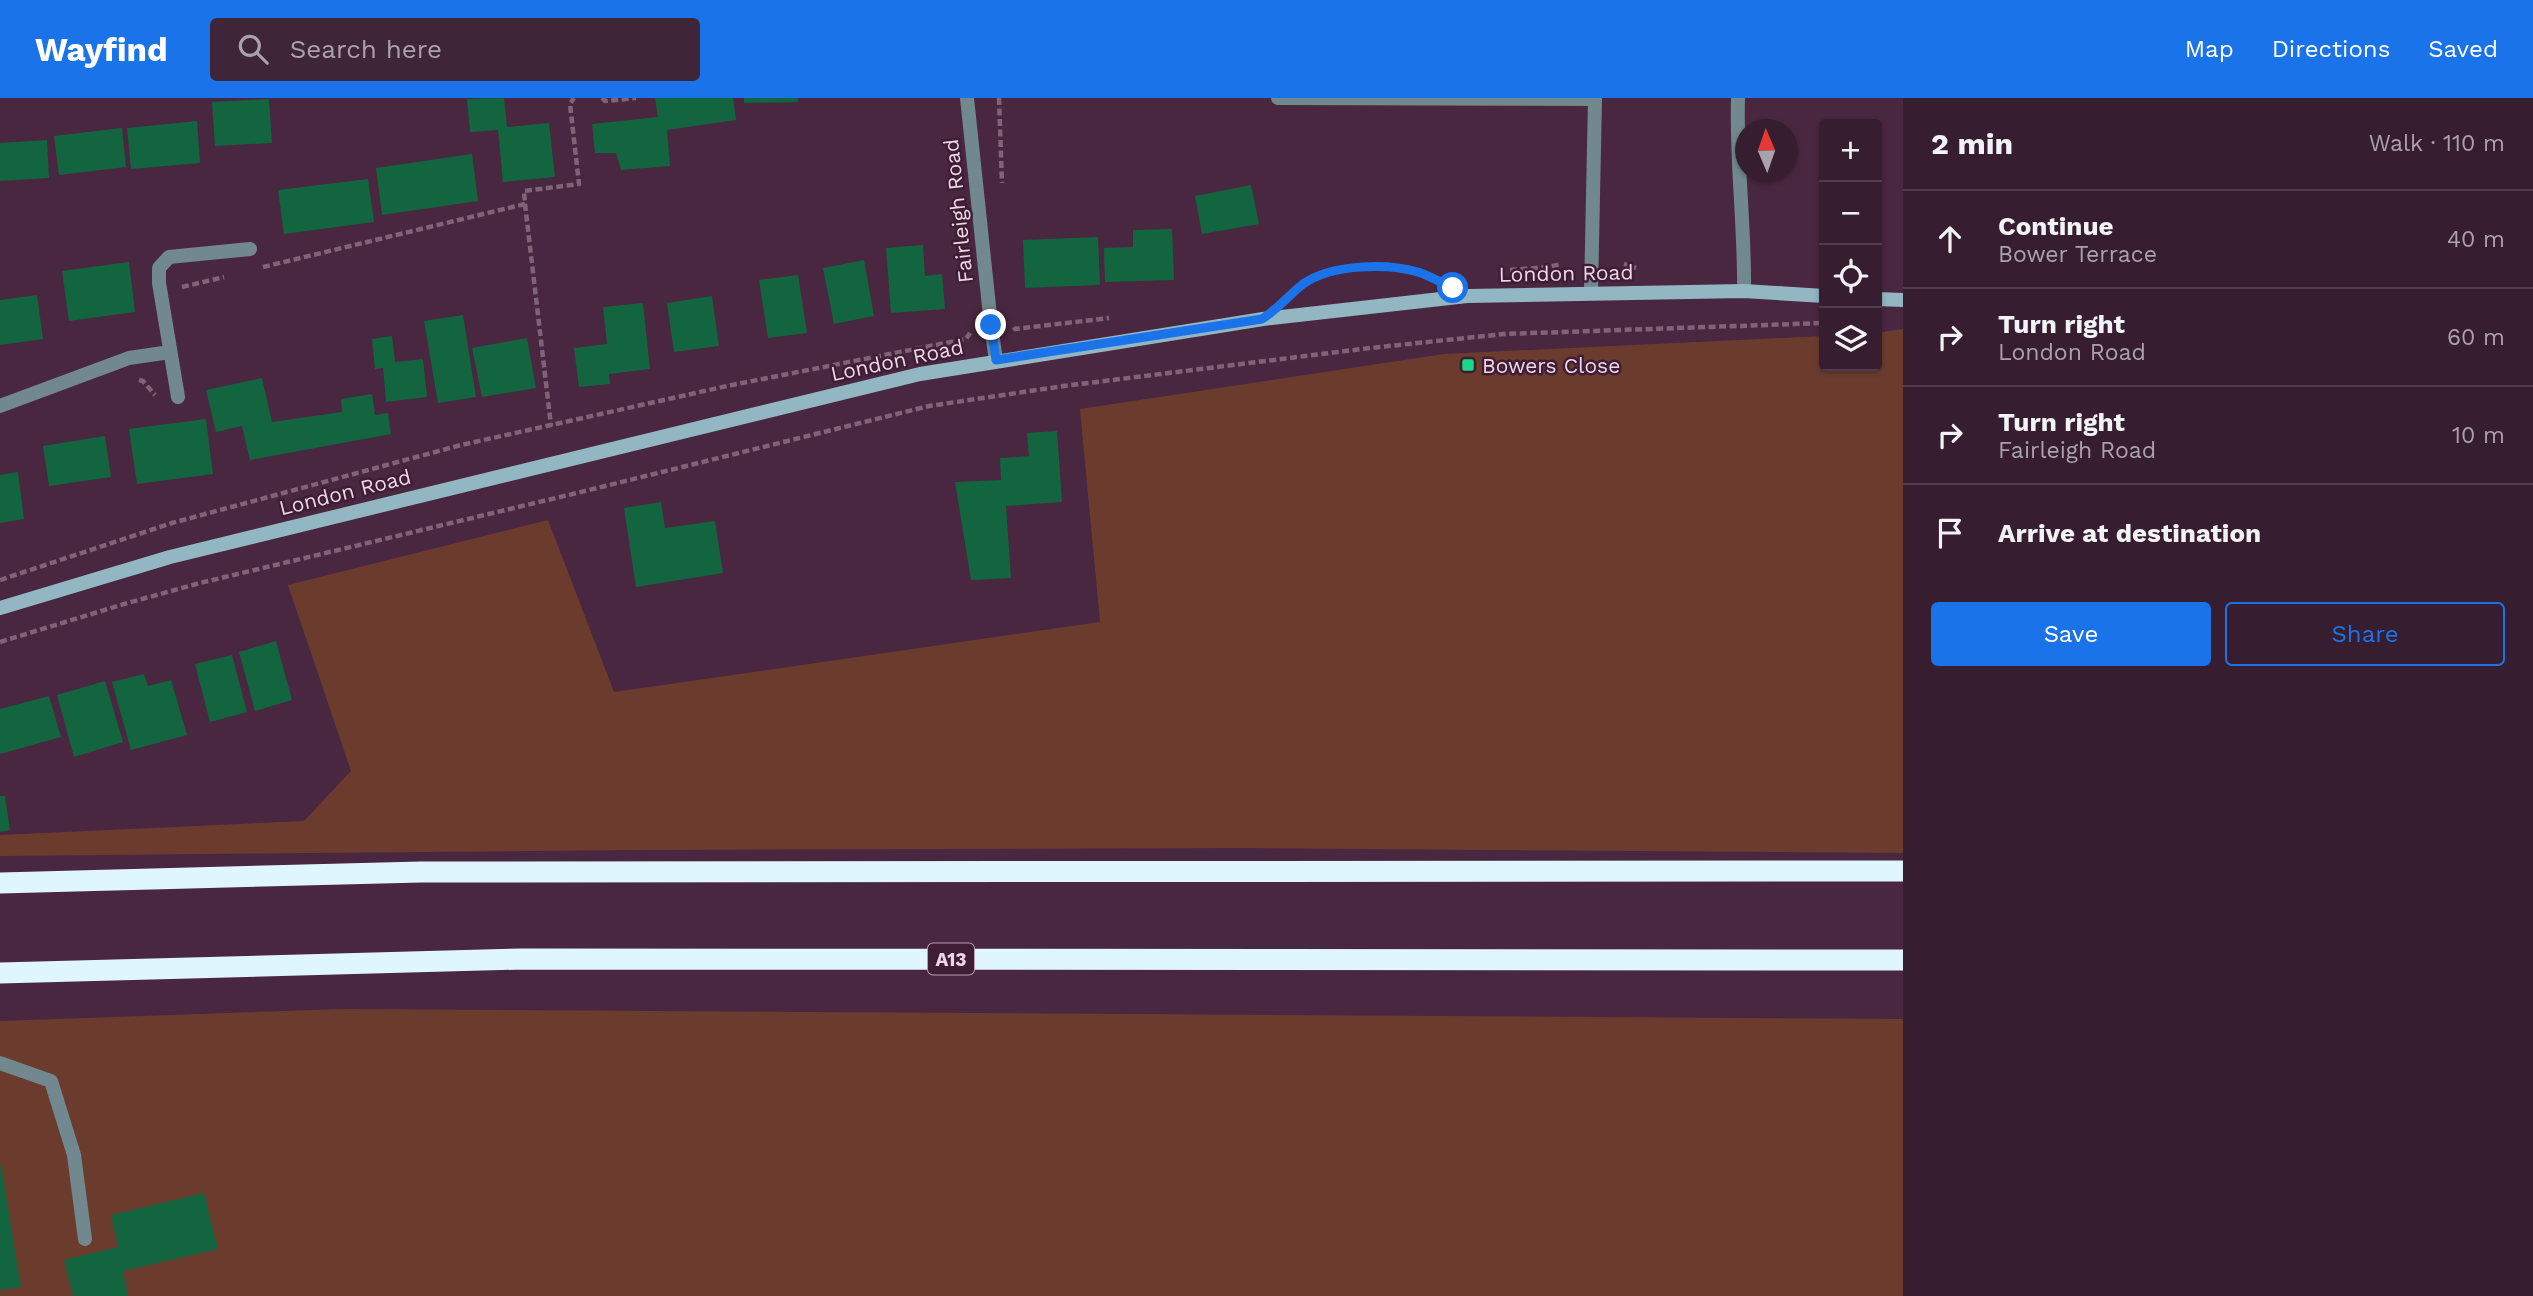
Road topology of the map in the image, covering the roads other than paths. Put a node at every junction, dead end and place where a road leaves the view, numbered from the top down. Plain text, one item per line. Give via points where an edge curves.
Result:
1 (967, 98) edge
2 (1278, 98) edge
3 (1595, 98) edge
4 (1738, 98) edge
5 (250, 249) dead end
6 (1744, 291) junction
7 (1591, 293) junction
8 (1819, 296) edge
9 (1882, 299) edge
10 (1903, 300) edge
11 (170, 352) junction
12 (996, 360) junction
13 (178, 397) dead end
14 (0, 406) edge
15 (0, 608) edge
16 (1903, 871) edge
17 (0, 883) edge
18 (1903, 960) edge
19 (0, 973) edge
20 (0, 1063) edge
21 (85, 1239) dead end

1 - 12 street, Fairleigh Road
2 - 3 street
3 - 7 street
4 - 6 street
5 - 11 street via 169,257 159,268
6 - 7 main road, London Road
6 - 8 main road, London Road
7 - 12 main road, London Road via 1467,296 1262,319
9 - 10 main road
11 - 13 street
11 - 14 street via 129,358
12 - 15 main road, London Road via 920,374 170,557
16 - 17 highway via 421,872
18 - 19 highway, A13 via 522,959
20 - 21 street via 51,1081 74,1155

